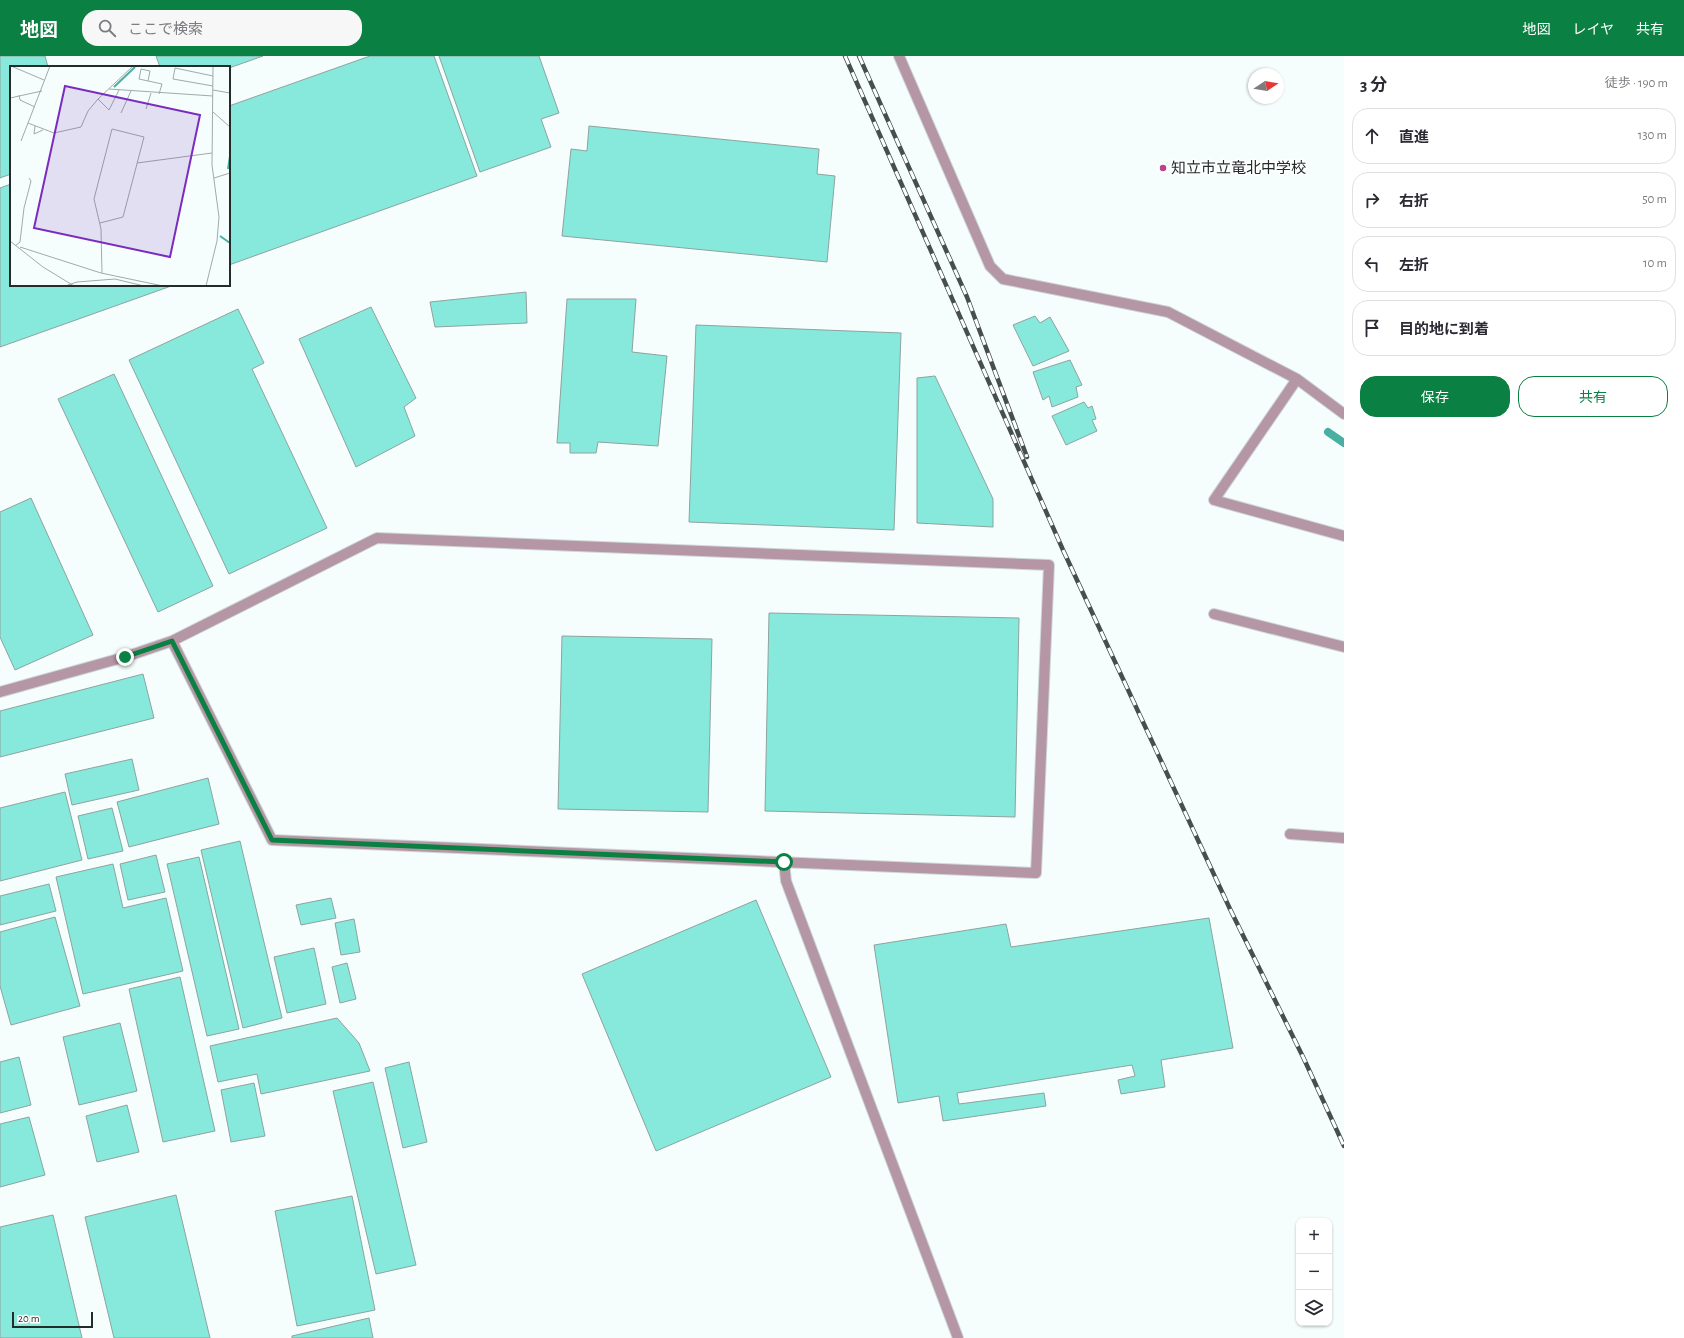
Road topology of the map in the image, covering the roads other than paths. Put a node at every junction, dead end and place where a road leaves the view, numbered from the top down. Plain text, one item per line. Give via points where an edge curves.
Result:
1 (899, 56) edge
2 (1297, 379) junction
3 (1344, 414) edge
4 (1344, 536) edge
5 (1214, 614) dead end
6 (172, 641) junction
7 (1344, 647) edge
8 (0, 692) edge
9 (1290, 834) dead end
10 (1344, 838) edge
11 (784, 862) junction
12 (958, 1338) edge

1 - 2 street via 990,266 1003,280 1168,312
2 - 3 street
2 - 4 street via 1214,500
5 - 7 street
6 - 8 street
6 - 11 street via 272,840
6 - 11 street via 377,538 1049,565 1036,873
9 - 10 street
11 - 12 street via 786,881

